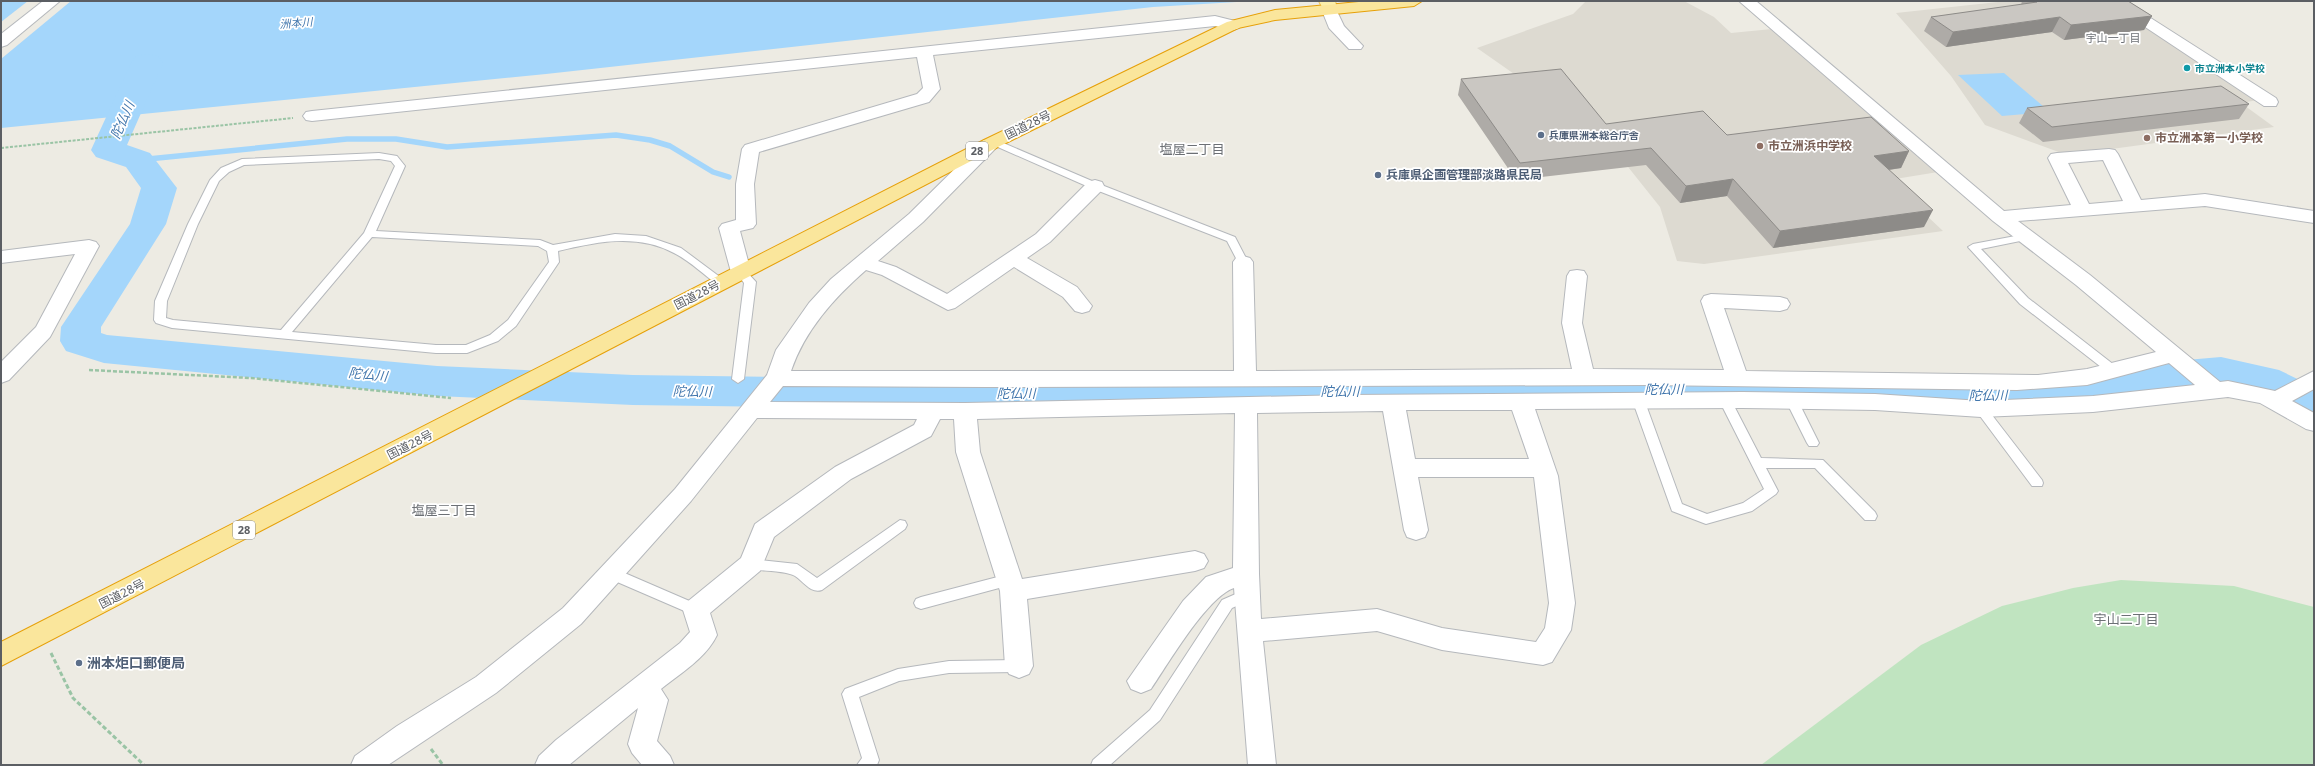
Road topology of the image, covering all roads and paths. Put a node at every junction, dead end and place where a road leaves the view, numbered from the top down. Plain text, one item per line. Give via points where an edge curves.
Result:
1 (52, 1) edge
2 (1414, 1) edge
3 (1747, 1) edge
4 (2114, 1) edge
5 (1328, 5) edge
6 (1233, 25) junction
7 (1, 42) edge
8 (1355, 46) dead end
9 (924, 52) junction
10 (2270, 102) dead end
11 (312, 116) dead end
12 (176, 130) dead end
13 (992, 143) junction
14 (1, 148) edge
15 (1095, 186) junction
16 (2135, 206) junction
17 (2082, 210) junction
18 (2000, 217) junction
19 (2314, 217) edge
20 (369, 234) junction
21 (2026, 237) junction
22 (552, 249) junction
23 (1, 257) edge
24 (1014, 258) junction
25 (1243, 262) joint
26 (864, 263) junction
27 (741, 272) junction
28 (1577, 276) dead end
29 (722, 282) junction
30 (1780, 304) dead end
31 (1082, 306) dead end
32 (283, 335) junction
33 (2174, 354) junction
34 (89, 370) dead end
35 (2114, 371) junction
36 (1, 376) edge
37 (1584, 376) junction
38 (1245, 377) junction
39 (1737, 377) junction
40 (777, 378) junction
41 (1346, 378) junction
42 (738, 379) dead end
43 (2308, 382) edge
44 (2215, 390) junction
45 (1725, 400) junction
46 (2276, 400) junction
47 (1792, 401) junction
48 (1521, 402) junction
49 (1639, 402) junction
50 (1350, 403) junction
51 (1393, 403) junction
52 (484, 407) junction
53 (1246, 407) junction
54 (1981, 409) junction
55 (751, 410) junction
56 (965, 411) junction
57 (932, 412) junction
58 (2314, 423) edge
59 (1813, 443) dead end
60 (1756, 463) junction
61 (1405, 468) junction
62 (1543, 468) junction
63 (2037, 482) dead end
64 (1870, 516) dead end
65 (900, 525) dead end
66 (1416, 530) dead end
67 (1195, 561) dead end
68 (751, 564) junction
69 (613, 574) junction
70 (1011, 585) junction
71 (1247, 585) junction
72 (921, 603) dead end
73 (696, 610) junction
74 (1249, 631) junction
75 (43, 634) junction
76 (1, 655) edge
77 (1019, 666) joint
78 (1141, 681) dead end
79 (640, 689) junction
80 (144, 765) edge
81 (365, 765) edge
82 (549, 765) edge
83 (660, 765) edge
84 (865, 765) edge
85 (1099, 765) edge
86 (1262, 765) edge

1 - 7 street
2 - 5 highway, 国道28号 / 28
3 - 18 street
4 - 10 street
5 - 6 highway, 国道28号 / 28
5 - 8 street via 1337,28
6 - 9 street via 1215,21
6 - 13 highway, 国道28号 / 28
9 - 11 street
9 - 27 street via 932,89 923,98 752,149 745,184 746,224 729,228
12 - 14 path
13 - 15 lane
13 - 26 street via 916,218
13 - 27 highway, 国道28号 / 28
15 - 24 street via 1043,238
15 - 25 lane via 1230,239
16 - 17 street
16 - 17 street via 2109,154 2057,158
16 - 19 street via 2205,200
17 - 18 street
18 - 21 street
20 - 22 lane via 540,243
20 - 32 lane
20 - 32 lane via 400,166 394,158 379,156 242,162 225,170 215,180 193,224 161,301 160,320 172,324
21 - 33 street
21 - 35 lane via 1973,247 2024,301
22 - 29 lane via 603,237 640,238 677,250
22 - 32 lane via 554,262 512,323 494,338 467,349 436,349
23 - 36 street via 88,246 54,316 43,332
24 - 26 street via 948,304 889,271
24 - 31 street via 1070,292
25 - 38 street
26 - 40 street via 838,284 816,308 787,350
27 - 29 highway, 国道28号 / 28
27 - 42 lane via 750,282
28 - 37 street via 1572,323
29 - 52 highway, 国道28号 / 28
30 - 39 street via 1711,301
33 - 35 street
33 - 44 street
34 - 52 path via 251,378 453,398
35 - 39 street via 2058,381 1970,383
37 - 39 street
37 - 41 street
38 - 40 street via 935,381
38 - 41 street
40 - 55 street
41 - 50 street
43 - 46 street
44 - 46 street via 2228,389
44 - 54 street via 2092,404
45 - 47 street
45 - 49 street
45 - 60 lane
46 - 58 street
47 - 54 street via 1875,402
47 - 59 lane
48 - 49 street
48 - 51 street
48 - 62 street
49 - 60 lane via 1677,507 1706,519 1747,508 1770,491
50 - 51 street
50 - 53 street
51 - 61 street
52 - 75 highway, 国道28号 / 28
53 - 56 street
53 - 71 street
54 - 63 lane
55 - 57 street
55 - 69 street via 683,496
56 - 57 street
56 - 70 street via 968,452
57 - 68 street via 923,430 842,473 764,531
60 - 64 lane via 1818,463
61 - 62 street
61 - 66 street
62 - 74 street via 1562,603 1558,630 1543,654 1442,639 1377,620
65 - 68 lane via 817,586 797,570
67 - 70 street
68 - 73 street
69 - 73 lane
69 - 81 street via 572,616 486,686
70 - 72 lane
70 - 77 street
71 - 74 street
71 - 78 street via 1215,584 1192,609
71 - 85 lane via 1227,604 1155,715
73 - 79 street via 704,635
74 - 86 street
75 - 76 highway, 国道28号 / 28
75 - 80 path via 72,698
77 - 84 lane via 949,667 898,675 850,694 872,760
79 - 82 street
79 - 83 street via 654,700 642,744

